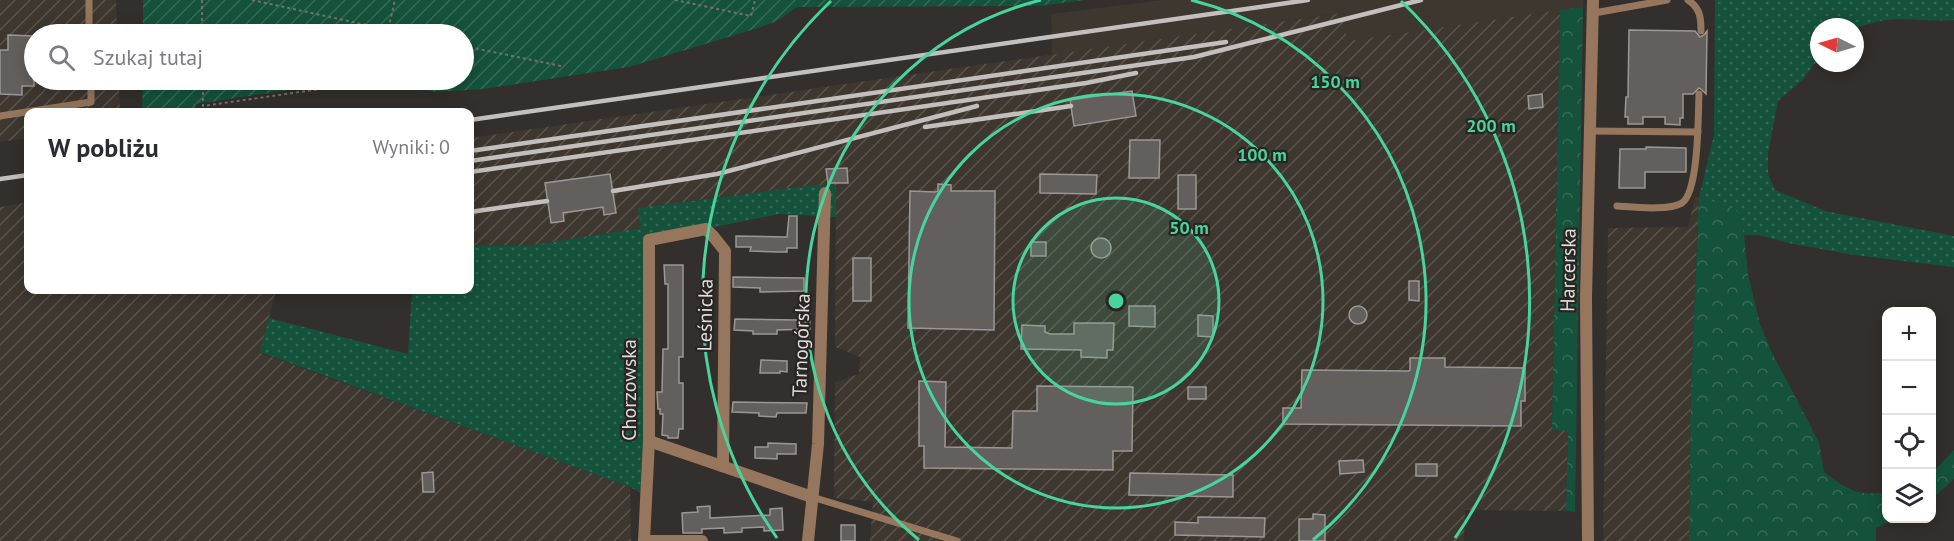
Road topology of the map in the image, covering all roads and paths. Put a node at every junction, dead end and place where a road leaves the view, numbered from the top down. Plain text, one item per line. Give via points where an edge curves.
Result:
1 (88, 0) edge
2 (202, 0) edge
3 (252, 0) edge
4 (395, 0) edge
5 (675, 0) edge
6 (755, 0) edge
7 (1593, 0) edge
8 (1667, 0) edge
9 (1688, 0) edge
10 (1594, 13) junction
11 (89, 24) edge
12 (202, 24) edge
13 (361, 24) edge
14 (389, 24) edge
15 (1701, 31) dead end
16 (474, 48) edge
17 (561, 66) dead end
18 (91, 90) edge
19 (203, 90) edge
20 (314, 90) edge
21 (1699, 94) dead end
22 (55, 108) edge
23 (24, 113) edge
24 (0, 117) edge
25 (1591, 131) junction
26 (1698, 132) junction
27 (825, 193) dead end
28 (1617, 206) dead end
29 (649, 240) joint
30 (649, 441) junction
31 (723, 466) junction
32 (812, 497) junction
33 (644, 541) edge
34 (702, 541) edge
35 (808, 541) edge
36 (957, 541) edge
37 (1588, 541) edge

1 - 11 lane
2 - 12 path
3 - 13 path
4 - 14 path
5 - 6 path via 751,16
7 - 10 street, Harcerska
8 - 10 lane
9 - 15 lane via 1701,16
10 - 25 street, Harcerska
16 - 17 path
18 - 22 lane via 91,102
19 - 20 path via 203,106
21 - 26 lane
23 - 24 lane
25 - 26 lane
25 - 37 street, Harcerska via 1586,298
26 - 28 lane via 1689,196 1682,203 1670,207
27 - 32 street, Tarnogórska via 818,444
29 - 30 street, Chorzowska
29 - 31 street, Leśnicka via 706,230 725,251
30 - 31 street
30 - 33 street, Chorzowska
31 - 32 street
32 - 35 street, Tarnogórska
32 - 36 lane
33 - 34 street

